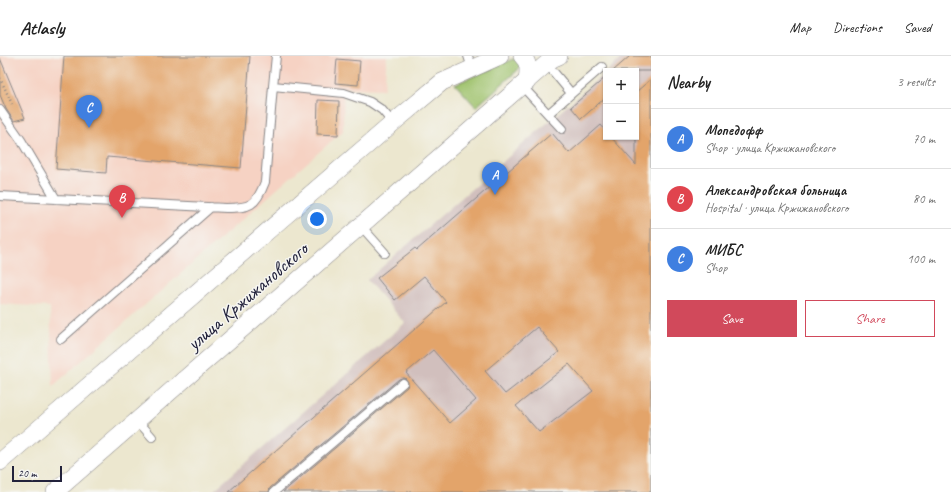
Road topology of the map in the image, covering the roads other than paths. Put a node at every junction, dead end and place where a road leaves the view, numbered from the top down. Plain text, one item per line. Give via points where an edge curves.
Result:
1 (276, 56) edge
2 (500, 56) edge
3 (522, 56) edge
4 (553, 60) edge
5 (470, 62) edge
6 (602, 67) dead end
7 (525, 84) junction
8 (274, 86) junction
9 (571, 93) junction
10 (0, 110) edge
11 (548, 114) junction
12 (393, 123) junction
13 (562, 129) dead end
14 (0, 196) edge
15 (56, 199) junction
16 (211, 207) junction
17 (361, 226) junction
18 (385, 253) dead end
19 (61, 339) dead end
20 (403, 383) dead end
21 (137, 420) junction
22 (152, 437) dead end
23 (0, 462) edge
24 (55, 492) edge
25 (274, 492) edge

1 - 8 lane
2 - 5 street, улица Кржижановского
3 - 7 street via 527,63 528,72
4 - 7 street, улица Кржижановского
4 - 9 lane
5 - 12 street, улица Кржижановского
6 - 9 lane
7 - 11 lane
7 - 17 street, улица Кржижановского
8 - 12 lane via 344,93 370,102 382,110
8 - 16 lane via 266,182 260,195 250,205 236,208
9 - 11 lane
10 - 15 lane
11 - 13 lane
12 - 23 street, улица Кржижановского
14 - 15 lane
15 - 16 lane
16 - 19 lane
17 - 18 lane
17 - 21 street, улица Кржижановского
20 - 25 lane
21 - 22 lane
21 - 24 street, улица Кржижановского

